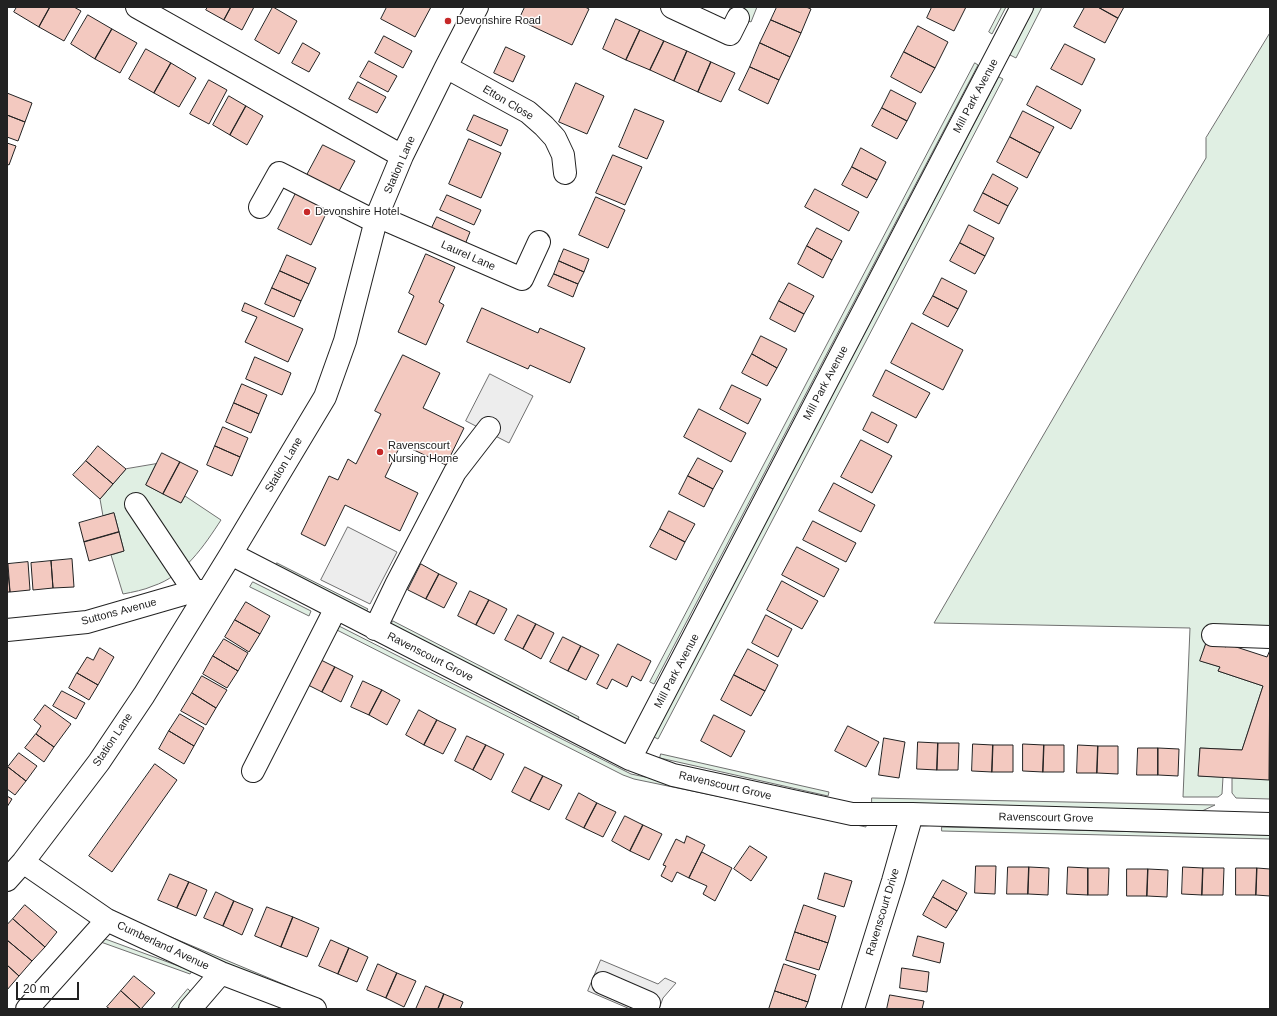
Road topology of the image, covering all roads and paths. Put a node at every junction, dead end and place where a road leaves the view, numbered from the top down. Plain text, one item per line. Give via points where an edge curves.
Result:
1 (137, 7) edge
2 (477, 7) edge
3 (672, 7) edge
4 (1022, 7) edge
5 (738, 18) dead end
6 (446, 67) junction
7 (402, 156) junction
8 (565, 173) dead end
9 (260, 208) dead end
10 (377, 219) junction
11 (539, 242) dead end
12 (489, 428) dead end
13 (136, 504) dead end
14 (230, 554) junction
15 (201, 591) junction
16 (336, 608) junction
17 (375, 629) junction
18 (7, 630) edge
19 (1213, 635) dead end
20 (1270, 637) edge
21 (630, 759) junction
22 (253, 772) dead end
23 (912, 814) junction
24 (1270, 824) edge
25 (13, 871) edge
26 (106, 920) junction
27 (221, 973) junction
28 (603, 983) dead end
29 (27, 1009) edge
30 (190, 1009) edge
31 (314, 1009) edge
32 (647, 1009) edge
33 (853, 1009) edge

1 - 7 street
2 - 6 street, Station Lane
3 - 5 street via 730,34
4 - 21 street, Mill Park Avenue
6 - 7 street, Station Lane
6 - 8 street, Etton Close via 528,112 544,126 555,138 564,155
7 - 10 street, Station Lane
9 - 10 street via 279,173
10 - 11 street, Laurel Lane via 522,279
10 - 14 street, Station Lane via 345,341 324,397
12 - 17 street via 455,472
13 - 15 street
14 - 15 street, Station Lane
14 - 16 street, Ravenscourt Grove
15 - 18 street, Suttons Avenue via 87,622
15 - 25 street, Station Lane via 144,695 98,762
16 - 17 street, Ravenscourt Grove
16 - 22 street
17 - 21 street, Ravenscourt Grove
19 - 20 street
21 - 23 street, Ravenscourt Grove via 673,775 852,814
23 - 24 street, Ravenscourt Grove
23 - 33 street, Ravenscourt Drive
25 - 26 street, Cumberland Avenue
26 - 27 street, Cumberland Avenue
26 - 29 street
27 - 30 street
27 - 31 street, Cumberland Avenue
28 - 32 street via 649,1003

